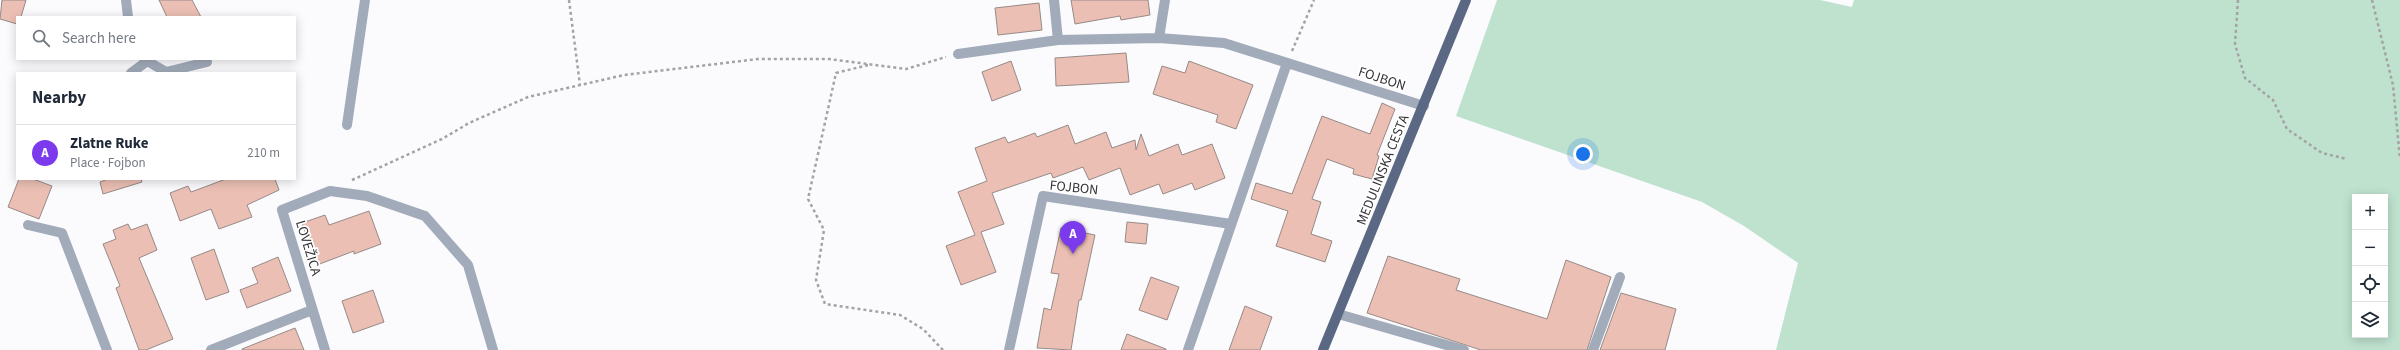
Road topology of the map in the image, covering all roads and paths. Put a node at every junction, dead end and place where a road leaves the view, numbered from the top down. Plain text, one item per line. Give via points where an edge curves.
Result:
1 (126, 0) edge
2 (365, 0) edge
3 (569, 0) edge
4 (1054, 0) edge
5 (1165, 0) edge
6 (1314, 0) edge
7 (1466, 0) edge
8 (2238, 0) edge
9 (2372, 0) edge
10 (128, 16) edge
11 (1159, 38) junction
12 (1058, 40) junction
13 (958, 54) joint
14 (145, 60) edge
15 (206, 62) dead end
16 (1287, 63) junction
17 (871, 65) junction
18 (132, 72) edge
19 (580, 85) junction
20 (1424, 106) junction
21 (347, 125) dead end
22 (2347, 159) dead end
23 (2400, 159) edge
24 (330, 191) junction
25 (1231, 224) junction
26 (28, 225) dead end
27 (1620, 277) dead end
28 (312, 310) junction
29 (1338, 314) junction
30 (107, 350) edge
31 (211, 350) edge
32 (325, 350) edge
33 (493, 350) edge
34 (943, 350) edge
35 (1009, 350) edge
36 (1188, 350) edge
37 (1323, 350) edge
38 (1464, 350) edge
39 (1593, 350) edge

1 - 10 street
2 - 21 street
3 - 19 path
4 - 12 street
5 - 11 street
6 - 16 path
7 - 20 main road, MEDULINSKA CESTA
8 - 22 path via 2235,44 2246,78 2273,100 2287,129 2322,153
9 - 23 path via 2393,85
11 - 12 street, FOJBON
11 - 16 street, FOJBON via 1224,43
12 - 13 street, FOJBON
13 - 17 path via 906,69
14 - 15 street via 166,72
14 - 18 street
16 - 20 street, FOJBON
16 - 25 street
17 - 19 path via 829,59 758,58 624,76
17 - 34 path via 836,73 808,199 824,230 816,280 825,304 900,315 923,329
19 - 24 path via 528,97
20 - 29 main road, MEDULINSKA CESTA
24 - 28 street, LOVEŽICA via 282,210
24 - 33 street, LOVEŽICA via 367,196 425,216 468,265
25 - 35 street, FOJBON via 1043,196
25 - 36 street
26 - 30 street via 62,233
27 - 39 street
28 - 31 street
28 - 32 street, LOVEŽICA
29 - 37 main road, MEDULINSKA CESTA
29 - 38 street

